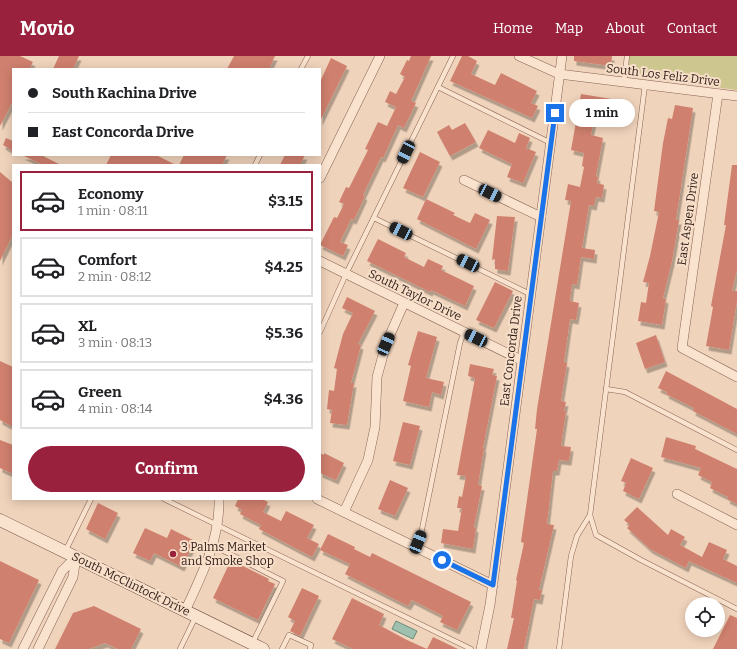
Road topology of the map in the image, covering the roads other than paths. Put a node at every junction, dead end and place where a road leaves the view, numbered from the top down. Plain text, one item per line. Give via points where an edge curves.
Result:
1 (308, 56) edge
2 (380, 56) edge
3 (453, 56) edge
4 (519, 56) edge
5 (562, 56) edge
6 (627, 56) edge
7 (302, 68) edge
8 (559, 74) junction
9 (624, 82) junction
10 (645, 85) junction
11 (438, 87) junction
12 (718, 94) junction
13 (737, 96) edge
14 (551, 143) junction
15 (321, 176) edge
16 (464, 180) dead end
17 (541, 217) junction
18 (374, 218) junction
19 (321, 262) edge
20 (346, 274) junction
21 (530, 294) junction
22 (404, 303) junction
23 (321, 330) edge
24 (464, 332) junction
25 (521, 360) junction
26 (737, 376) edge
27 (606, 389) junction
28 (737, 450) edge
29 (677, 494) dead end
30 (91, 500) edge
31 (166, 500) edge
32 (219, 500) edge
33 (319, 500) edge
34 (344, 512) junction
35 (590, 515) junction
36 (0, 520) edge
37 (217, 525) junction
38 (737, 525) edge
39 (212, 545) junction
40 (416, 547) junction
41 (70, 554) junction
42 (493, 585) junction
43 (737, 609) edge
44 (190, 613) junction
45 (256, 647) edge
46 (23, 649) edge
47 (38, 649) edge
48 (180, 649) edge
49 (282, 649) edge
50 (310, 649) edge
51 (471, 649) edge
52 (481, 649) edge
53 (558, 649) edge

1 - 7 lane
2 - 15 street
3 - 11 lane
4 - 8 street, South Los Feliz Drive
5 - 8 street, East Concorda Drive
6 - 9 lane
8 - 9 street, South Los Feliz Drive
8 - 14 street, East Concorda Drive
9 - 10 street, South Los Feliz Drive
10 - 12 street, South Los Feliz Drive
10 - 27 lane
11 - 14 lane
11 - 18 lane
12 - 13 street, South Los Feliz Drive
12 - 26 street, East Aspen Drive via 682,348
14 - 17 street, East Concorda Drive
16 - 17 street
17 - 21 street, East Concorda Drive
18 - 20 lane
18 - 21 lane
19 - 20 street, South Taylor Drive
20 - 22 street, South Taylor Drive
20 - 23 lane
21 - 25 street, East Concorda Drive
22 - 24 street, South Taylor Drive
22 - 34 street via 386,344 378,377 375,427 368,460
24 - 25 street, South Taylor Drive
24 - 40 lane via 421,534
25 - 42 street, East Concorda Drive
27 - 28 lane via 625,392
27 - 35 lane
29 - 38 street
30 - 41 lane
31 - 37 lane
32 - 37 street
33 - 34 street
34 - 40 street
35 - 43 lane via 596,535
35 - 53 lane via 577,536 571,556
36 - 41 main road, South McClintock Drive
37 - 39 street
37 - 51 lane
39 - 44 street
39 - 45 lane via 283,581
40 - 42 street
41 - 44 main road, South McClintock Drive
41 - 46 street
41 - 47 street via 73,577
42 - 52 street, East Concorda Drive
44 - 45 main road, South McClintock Drive
44 - 48 lane
49 - 50 lane via 289,635 311,646

